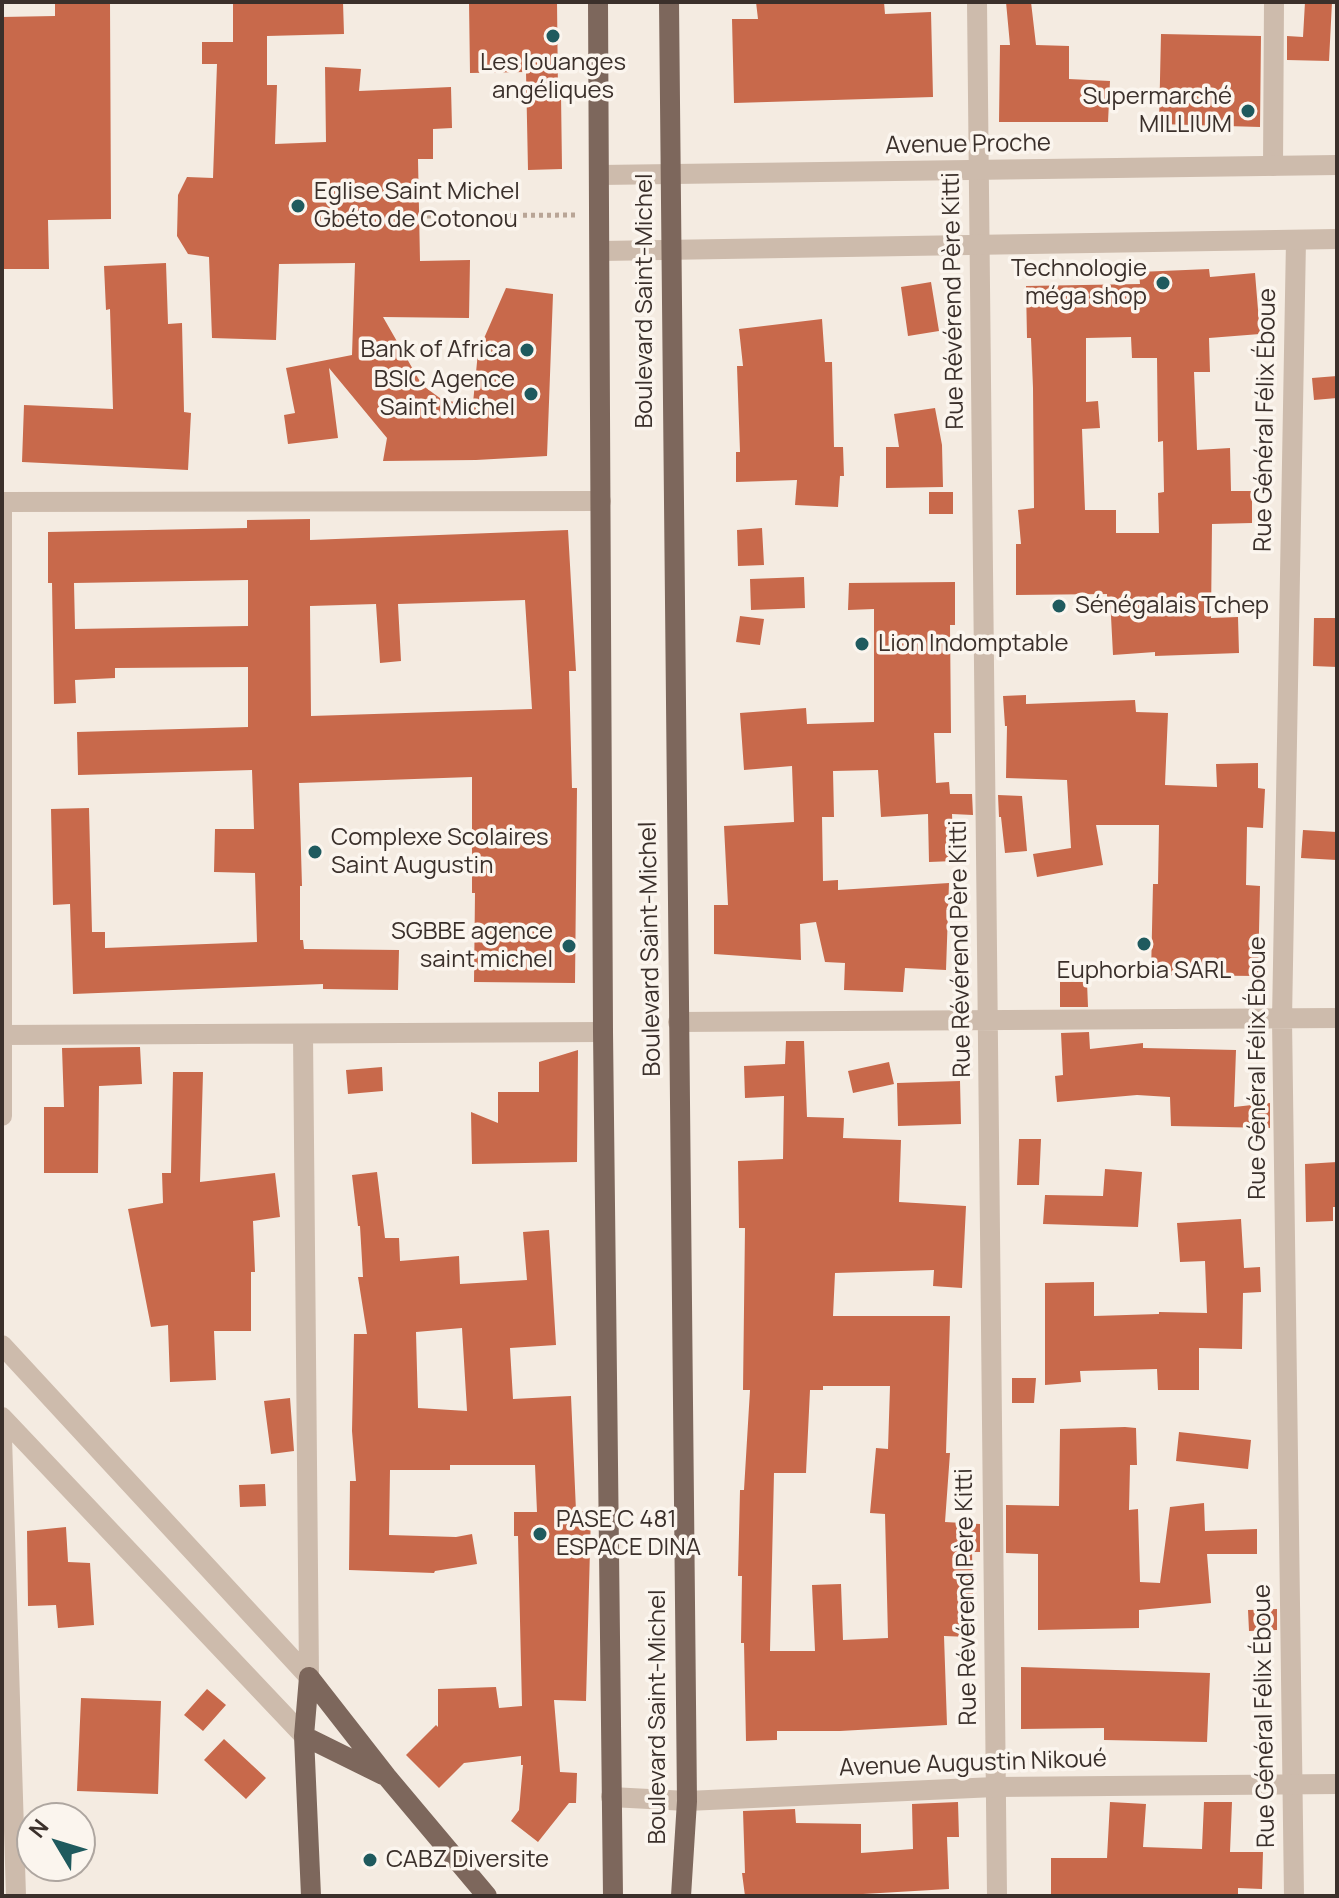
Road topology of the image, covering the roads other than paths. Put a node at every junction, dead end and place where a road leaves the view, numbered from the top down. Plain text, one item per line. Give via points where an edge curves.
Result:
1 (598, 2) edge
2 (669, 2) edge
3 (977, 2) edge
4 (1274, 2) edge
5 (1337, 165) edge
6 (1273, 166) junction
7 (979, 171) junction
8 (670, 174) junction
9 (600, 175) junction
10 (1337, 239) edge
11 (1296, 240) junction
12 (980, 245) junction
13 (671, 250) junction
14 (601, 251) junction
15 (601, 501) junction
16 (2, 502) edge
17 (1337, 1018) edge
18 (1282, 1019) junction
19 (988, 1020) junction
20 (678, 1022) junction
21 (603, 1032) junction
22 (303, 1034) junction
23 (3, 1035) edge
24 (2, 1116) edge
25 (2, 1345) edge
26 (2, 1417) edge
27 (2, 1437) edge
28 (309, 1677) junction
29 (304, 1736) junction
30 (387, 1777) junction
31 (1337, 1784) edge
32 (1292, 1785) junction
33 (995, 1787) junction
34 (611, 1797) junction
35 (687, 1801) junction
36 (16, 1896) edge
37 (311, 1896) edge
38 (487, 1896) edge
39 (613, 1896) edge
40 (681, 1896) edge
41 (997, 1896) edge
42 (1294, 1896) edge

1 - 9 main road, Boulevard Saint-Michel
2 - 8 main road, Boulevard Saint-Michel
3 - 7 street, Rue Révérend Père Kitti
4 - 6 street
5 - 6 street, Avenue Proche
6 - 7 street, Avenue Proche
7 - 8 street, Avenue Proche
7 - 12 street, Rue Révérend Père Kitti
8 - 9 street, Avenue Proche
8 - 13 main road, Boulevard Saint-Michel
9 - 14 main road, Boulevard Saint-Michel
10 - 11 street
11 - 12 street
11 - 18 street, Rue Général Félix Éboue
12 - 13 street
12 - 19 street, Rue Révérend Père Kitti
13 - 14 street
13 - 20 main road, Boulevard Saint-Michel
14 - 15 main road, Boulevard Saint-Michel
15 - 16 street
15 - 21 main road, Boulevard Saint-Michel
16 - 23 street
17 - 18 street
18 - 19 street
18 - 32 street, Rue Général Félix Éboue
19 - 20 street
19 - 33 street, Rue Révérend Père Kitti
20 - 35 main road, Boulevard Saint-Michel
21 - 22 street
21 - 34 main road, Boulevard Saint-Michel
22 - 23 street
22 - 28 street
23 - 24 street
25 - 28 street
26 - 29 street
27 - 36 street
28 - 29 main road
28 - 30 main road
29 - 30 main road
29 - 37 main road
30 - 38 main road
31 - 32 street, Avenue Augustin Nikoué
32 - 33 street, Avenue Augustin Nikoué
32 - 42 street, Rue Général Félix Éboue
33 - 35 street, Avenue Augustin Nikoué
33 - 41 street, Rue Révérend Père Kitti
34 - 35 street, Avenue Augustin Nikoué
34 - 39 main road, Boulevard Saint-Michel
35 - 40 main road, Boulevard Saint-Michel

